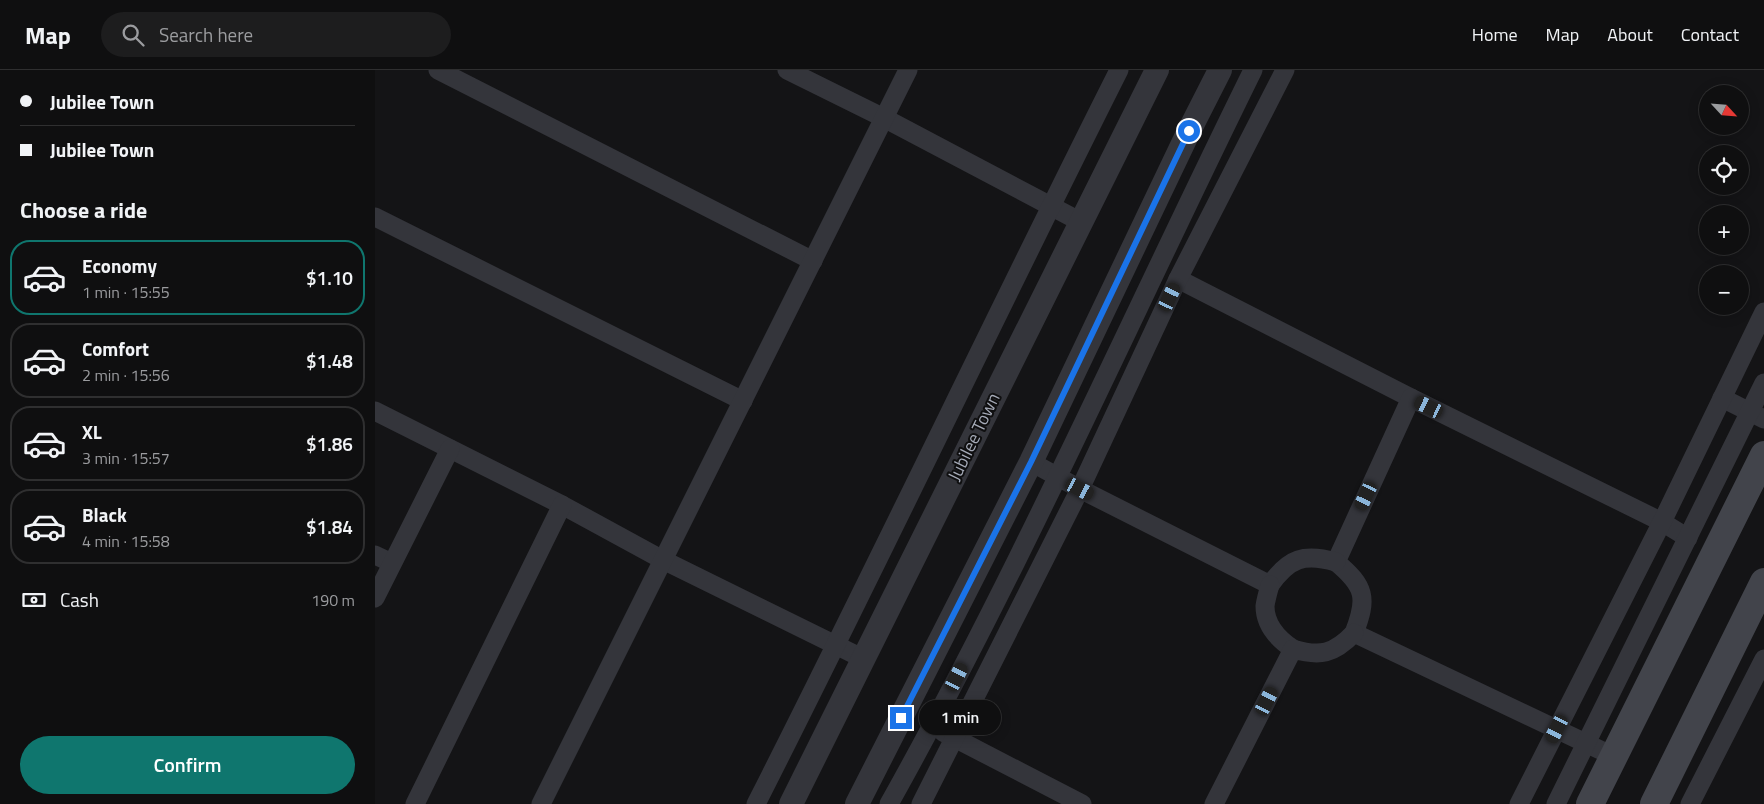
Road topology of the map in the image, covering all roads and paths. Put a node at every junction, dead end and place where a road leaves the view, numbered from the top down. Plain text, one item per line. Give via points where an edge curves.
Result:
1 (437, 70) edge
2 (787, 70) edge
3 (908, 70) edge
4 (1119, 70) edge
5 (1157, 70) edge
6 (1220, 70) edge
7 (1253, 70) edge
8 (1285, 70) edge
9 (884, 118) junction
10 (1189, 131) junction
11 (1217, 143) junction
12 (1243, 153) junction
13 (1050, 206) junction
14 (375, 217) edge
15 (1081, 222) junction
16 (813, 261) junction
17 (1178, 279) junction
18 (1764, 312) edge
19 (1764, 383) edge
20 (1411, 398) junction
21 (1722, 398) junction
22 (743, 401) junction
23 (375, 411) edge
24 (1757, 416) edge
25 (450, 449) junction
26 (1764, 455) edge
27 (1031, 462) junction
28 (1058, 477) junction
29 (1080, 489) junction
30 (562, 505) junction
31 (1662, 522) junction
32 (1688, 538) junction
33 (375, 555) edge
34 (663, 560) junction
35 (1335, 562) junction
36 (392, 563) junction
37 (1764, 582) edge
38 (1270, 585) junction
39 (375, 598) edge
40 (1354, 633) junction
41 (837, 645) junction
42 (1293, 649) junction
43 (864, 659) junction
44 (1763, 662) edge
45 (932, 727) junction
46 (1557, 729) junction
47 (955, 737) junction
48 (1586, 744) junction
49 (1613, 756) junction
50 (415, 804) edge
51 (541, 804) edge
52 (757, 804) edge
53 (791, 804) edge
54 (857, 804) edge
55 (889, 804) edge
56 (921, 804) edge
57 (1082, 804) edge
58 (1214, 804) edge
59 (1519, 804) edge
60 (1556, 804) edge
61 (1590, 804) edge
62 (1654, 804) edge
63 (1690, 804) edge

1 - 16 street
2 - 9 street
3 - 9 street
4 - 13 street
5 - 15 street, Jubilee Town
6 - 10 street
7 - 11 street
8 - 12 street
9 - 13 street
9 - 16 street
10 - 11 street
10 - 27 street
11 - 12 street
11 - 28 street
12 - 17 street
13 - 15 street
13 - 41 street
14 - 22 street
15 - 43 street, Jubilee Town
16 - 22 street
17 - 20 street
17 - 29 street
18 - 21 street
19 - 24 street
20 - 31 street
20 - 35 street
21 - 24 street
21 - 31 street
22 - 34 street
23 - 25 street
24 - 32 street
25 - 30 street
25 - 36 street
26 - 49 main road
27 - 28 street
27 - 54 street
28 - 29 street
28 - 45 street
29 - 38 street
29 - 47 street
30 - 34 street
30 - 50 street
31 - 32 street
31 - 46 street
32 - 48 street
33 - 36 street
34 - 41 street
34 - 51 street
35 - 38 street via 1317,557 1298,559 1281,570
35 - 40 street via 1353,576 1361,594 1362,612
36 - 39 street
37 - 62 main road
38 - 42 street via 1265,605 1268,620 1279,639
40 - 42 street via 1342,645 1327,652 1311,654
40 - 46 street
41 - 43 street
41 - 52 street
42 - 58 street
43 - 53 street, Jubilee Town
44 - 63 street
45 - 47 street
45 - 55 street
46 - 48 street
46 - 59 street
47 - 56 street
47 - 57 street
48 - 49 street
48 - 60 street
49 - 61 main road

